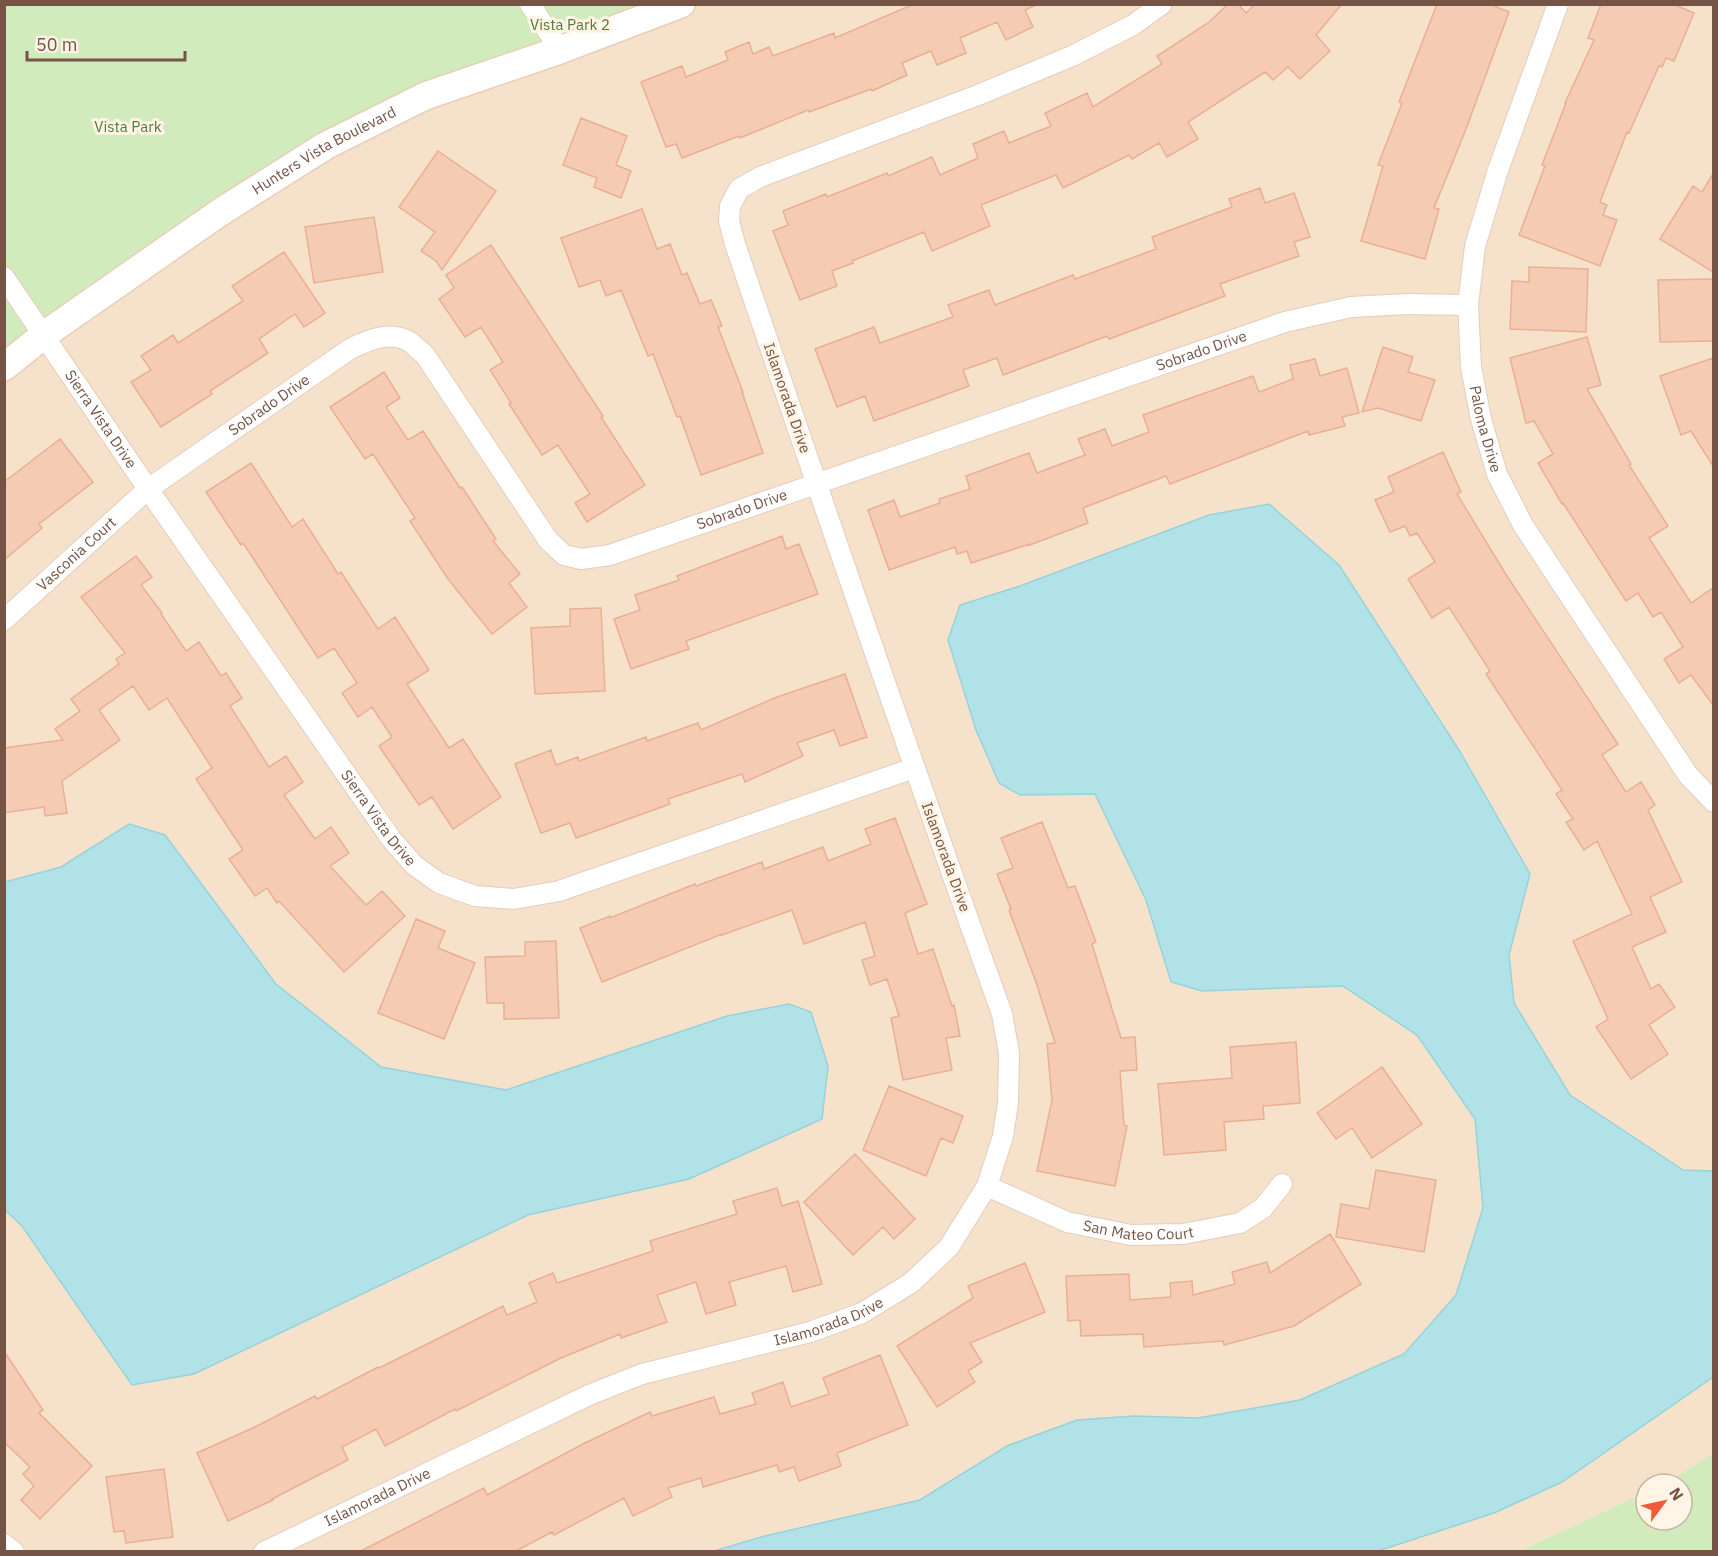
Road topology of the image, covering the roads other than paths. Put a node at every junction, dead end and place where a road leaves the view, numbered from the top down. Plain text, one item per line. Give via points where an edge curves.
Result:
1 (530, 4) edge
2 (681, 4) edge
3 (1162, 4) edge
4 (1558, 4) edge
5 (560, 50) junction
6 (4, 278) edge
7 (1468, 305) junction
8 (44, 335) junction
9 (4, 367) edge
10 (816, 483) junction
11 (148, 489) junction
12 (4, 620) edge
13 (914, 768) junction
14 (1713, 802) edge
15 (1282, 1184) dead end
16 (987, 1186) junction
17 (4, 1544) edge
18 (14, 1551) edge
19 (264, 1551) edge

1 - 5 street
2 - 5 street, Hunters Vista Boulevard
3 - 10 street, Islamorada Drive via 1133,25 1072,56 760,177 739,189 730,206 729,221
4 - 7 street, Paloma Drive via 1475,246
5 - 8 street, Hunters Vista Boulevard via 425,96 325,146 219,213
6 - 8 street, Sierra Vista Drive
7 - 10 street, Sobrado Drive via 1352,307 1285,322
7 - 14 street, Paloma Drive via 1472,367 1497,474 1523,525 1688,775
8 - 9 street, Hunters Vista Boulevard
8 - 11 street, Sierra Vista Drive
10 - 11 street, Sobrado Drive via 610,555 581,560 564,555 548,540 425,355 408,341 387,336 350,349
10 - 13 street, Islamorada Drive
11 - 12 street, Vasconia Court
11 - 13 street, Sierra Vista Drive via 392,840 414,865 440,883 475,896 514,899 559,891
13 - 16 street, Islamorada Drive via 1002,1014 1009,1053 1003,1136
15 - 16 street, San Mateo Court via 1263,1208 1240,1223 1183,1234 1131,1235 1067,1222
16 - 19 street, Islamorada Drive via 949,1247 911,1283 862,1312 810,1332 642,1374 589,1395
17 - 18 street

